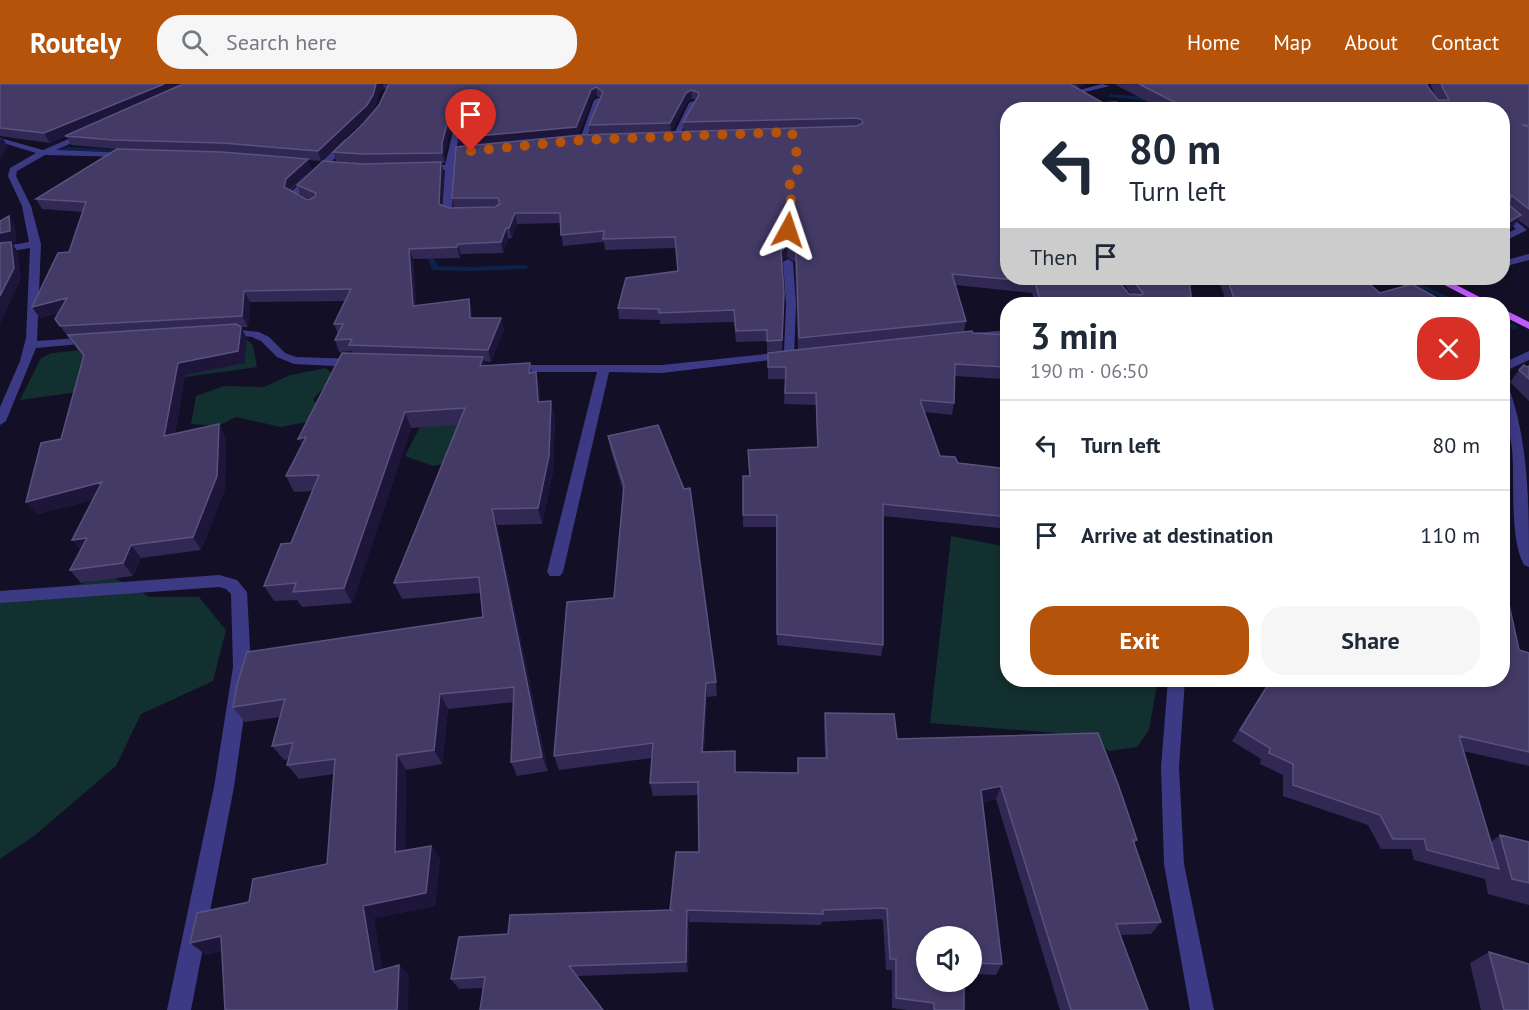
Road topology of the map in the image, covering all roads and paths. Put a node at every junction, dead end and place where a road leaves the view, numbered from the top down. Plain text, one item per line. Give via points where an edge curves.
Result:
1 (1105, 84) edge
2 (1068, 88) edge
3 (1076, 92) junction
4 (1084, 97) edge
5 (598, 100) edge
6 (693, 103) edge
7 (462, 108) edge
8 (96, 129) edge
9 (352, 137) edge
10 (683, 137) edge
11 (0, 140) edge
12 (582, 140) junction
13 (592, 140) edge
14 (572, 141) edge
15 (482, 150) edge
16 (42, 152) junction
17 (451, 153) junction
18 (142, 156) edge
19 (318, 165) junction
20 (451, 167) junction
21 (339, 168) edge
22 (417, 168) edge
23 (313, 205) edge
24 (469, 213) edge
25 (1510, 219) edge
26 (1510, 236) edge
27 (36, 244) junction
28 (0, 250) edge
29 (1529, 257) edge
30 (788, 262) edge
31 (1510, 262) edge
32 (1402, 285) edge
33 (1454, 285) edge
34 (1411, 291) edge
35 (1475, 297) edge
36 (1510, 316) edge
37 (1529, 326) edge
38 (206, 333) edge
39 (1000, 334) edge
40 (960, 338) edge
41 (101, 340) edge
42 (31, 345) junction
43 (1529, 355) edge
44 (367, 363) edge
45 (1510, 364) edge
46 (505, 368) edge
47 (603, 370) junction
48 (1510, 404) edge
49 (0, 421) edge
50 (1526, 541) edge
51 (1529, 561) edge
52 (555, 573) dead end
53 (0, 597) edge
54 (1176, 687) edge
55 (179, 1010) edge
56 (1202, 1010) edge

1 - 3 street
2 - 3 main road
3 - 4 main road
5 - 12 street
6 - 10 street via 669,138
7 - 17 street
8 - 16 street
9 - 19 street
11 - 16 street
12 - 13 street
12 - 14 street
15 - 17 street
16 - 18 street
16 - 27 street via 20,164 12,176 31,219
17 - 20 street
19 - 21 street
19 - 23 street via 294,198
20 - 22 street
20 - 24 street via 447,211
25 - 26 street via 1522,230
27 - 28 street
27 - 42 street
29 - 31 street
30 - 47 street via 794,354 662,369
32 - 34 path
33 - 35 main road
36 - 37 main road
38 - 44 street via 255,334 281,355 294,360
39 - 40 street
41 - 42 street
42 - 49 street
43 - 45 street
46 - 47 street
47 - 52 street
48 - 50 street
50 - 51 street
53 - 55 street via 219,581 239,592 242,666 224,787
54 - 56 street via 1170,767 1174,864

